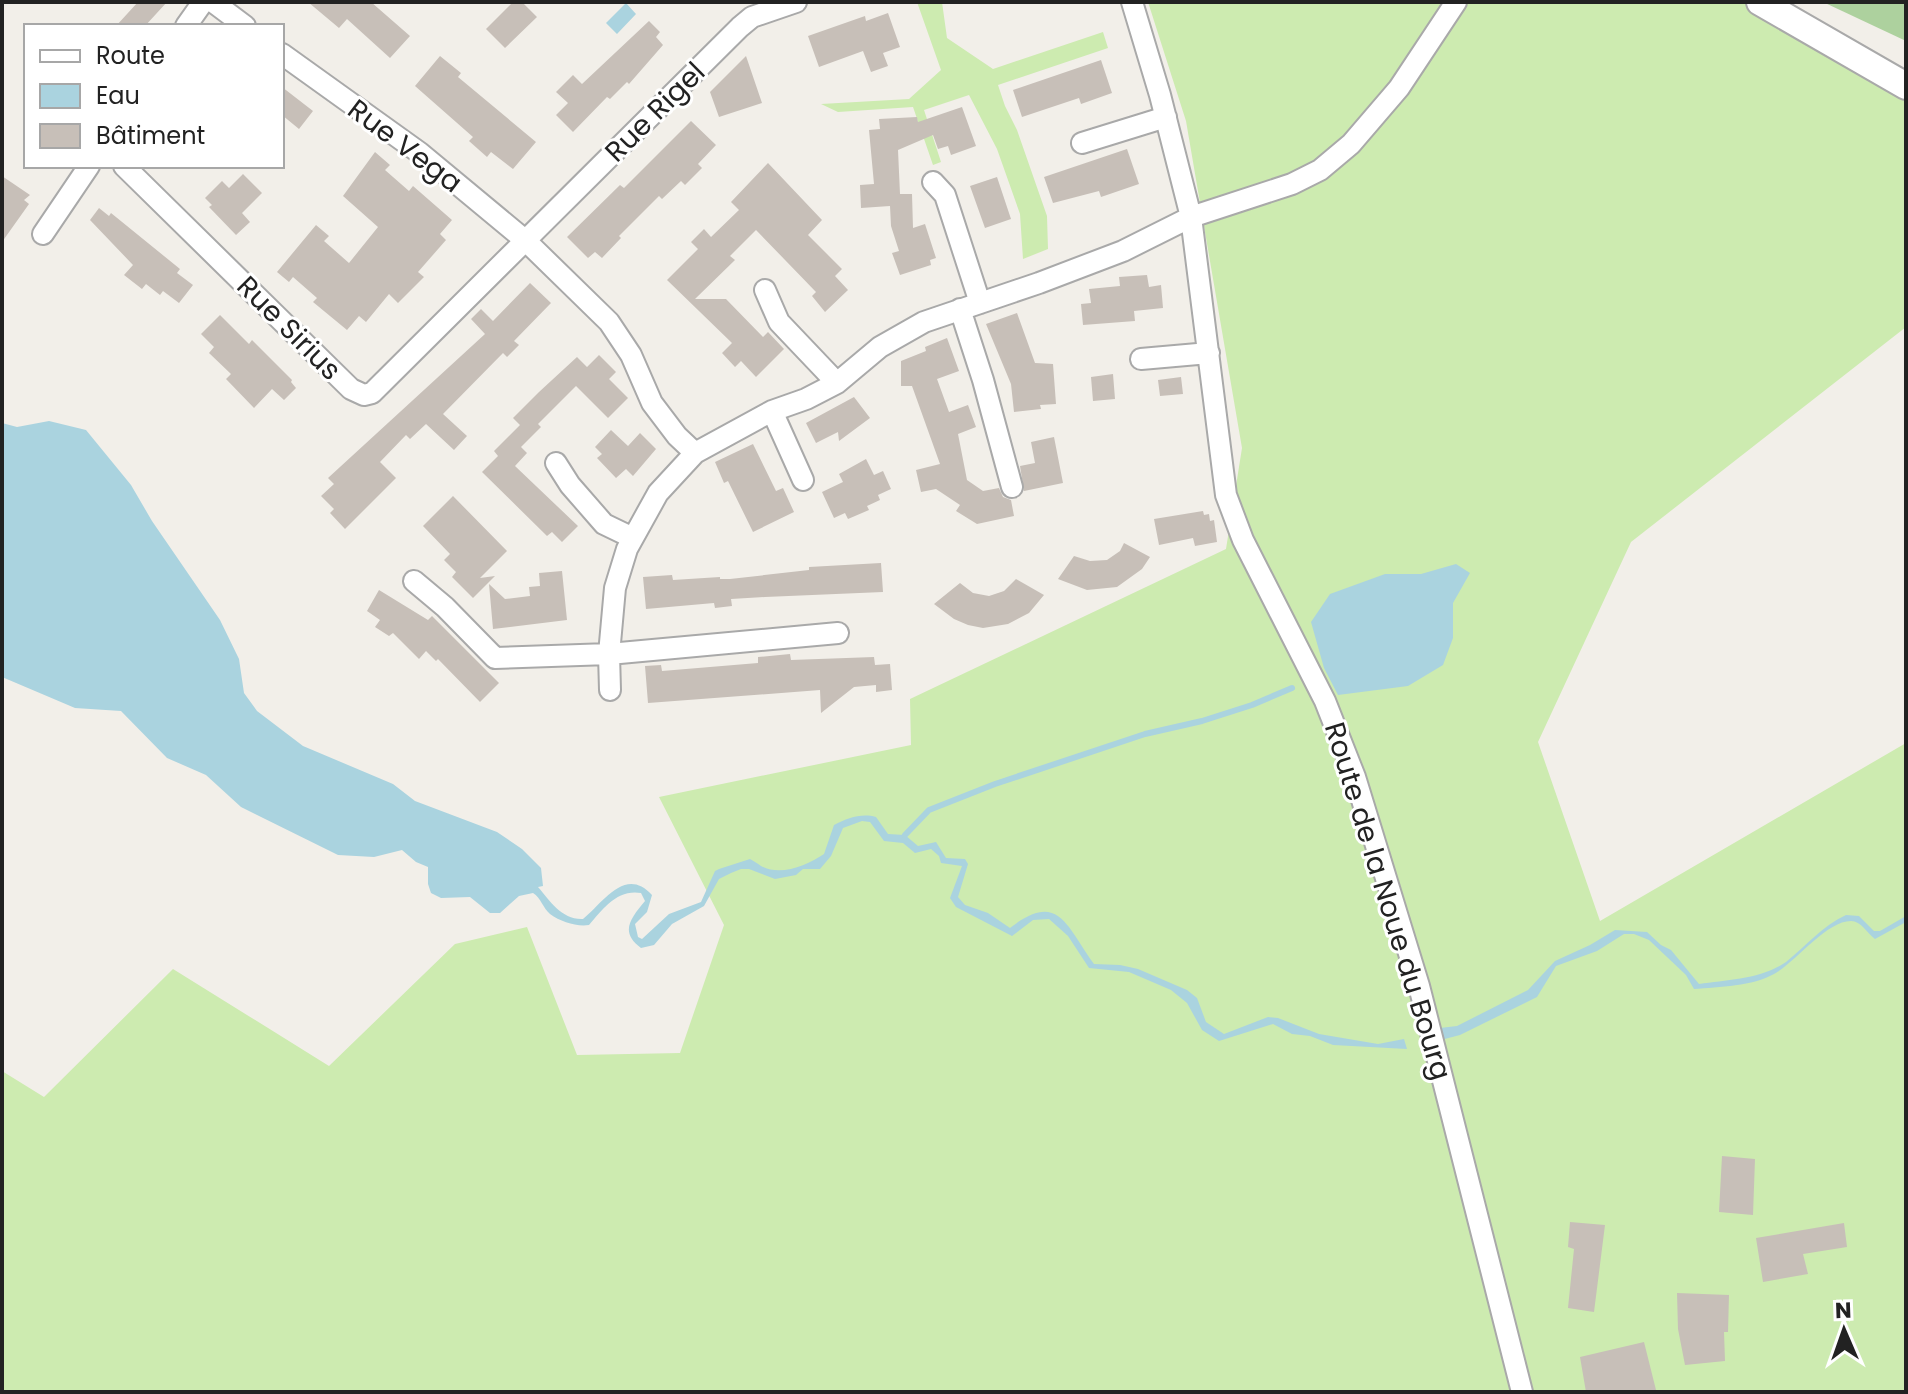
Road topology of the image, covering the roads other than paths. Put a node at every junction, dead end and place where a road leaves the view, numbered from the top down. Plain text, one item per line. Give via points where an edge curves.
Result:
1 (203, 2) edge
2 (213, 2) edge
3 (796, 2) edge
4 (1132, 2) edge
5 (1456, 2) edge
6 (1760, 2) edge
7 (187, 24) edge
8 (242, 24) edge
9 (284, 55) edge
10 (1906, 86) edge
11 (1166, 117) junction
12 (1082, 143) dead end
13 (88, 168) edge
14 (126, 168) edge
15 (933, 182) dead end
16 (1191, 217) junction
17 (43, 234) dead end
18 (526, 241) junction
19 (765, 290) dead end
20 (970, 306) junction
21 (1209, 353) junction
22 (1141, 359) dead end
23 (837, 383) junction
24 (772, 411) junction
25 (695, 453) junction
26 (556, 463) dead end
27 (803, 480) dead end
28 (1012, 487) dead end
29 (633, 538) junction
30 (414, 581) dead end
31 (838, 633) dead end
32 (609, 654) junction
33 (610, 690) dead end
34 (1522, 1392) edge

1 - 7 street
2 - 8 street
3 - 18 street, Rue Rigel via 752,17 740,27
4 - 11 street, Route de la Noue du Bourg
5 - 16 street via 1399,88 1351,144 1320,170
6 - 10 street
9 - 18 street, Rue Vega via 420,153
11 - 12 street
11 - 16 street, Route de la Noue du Bourg
13 - 17 street
14 - 18 street, Rue Sirius via 351,389 364,395 379,389
15 - 20 street via 945,195
16 - 20 street via 1123,251
16 - 21 street, Route de la Noue du Bourg
18 - 25 street, Rue Vega via 609,322 652,403
19 - 23 street via 779,322
20 - 23 street via 924,322 880,347
20 - 28 street
21 - 22 street
21 - 34 street, Route de la Noue du Bourg via 1226,495 1243,540 1325,701 1355,777 1419,986
23 - 24 street
24 - 25 street
24 - 27 street
25 - 29 street via 658,493
26 - 29 street via 604,524
29 - 32 street via 615,588
30 - 32 street via 495,658
31 - 32 street
32 - 33 street

